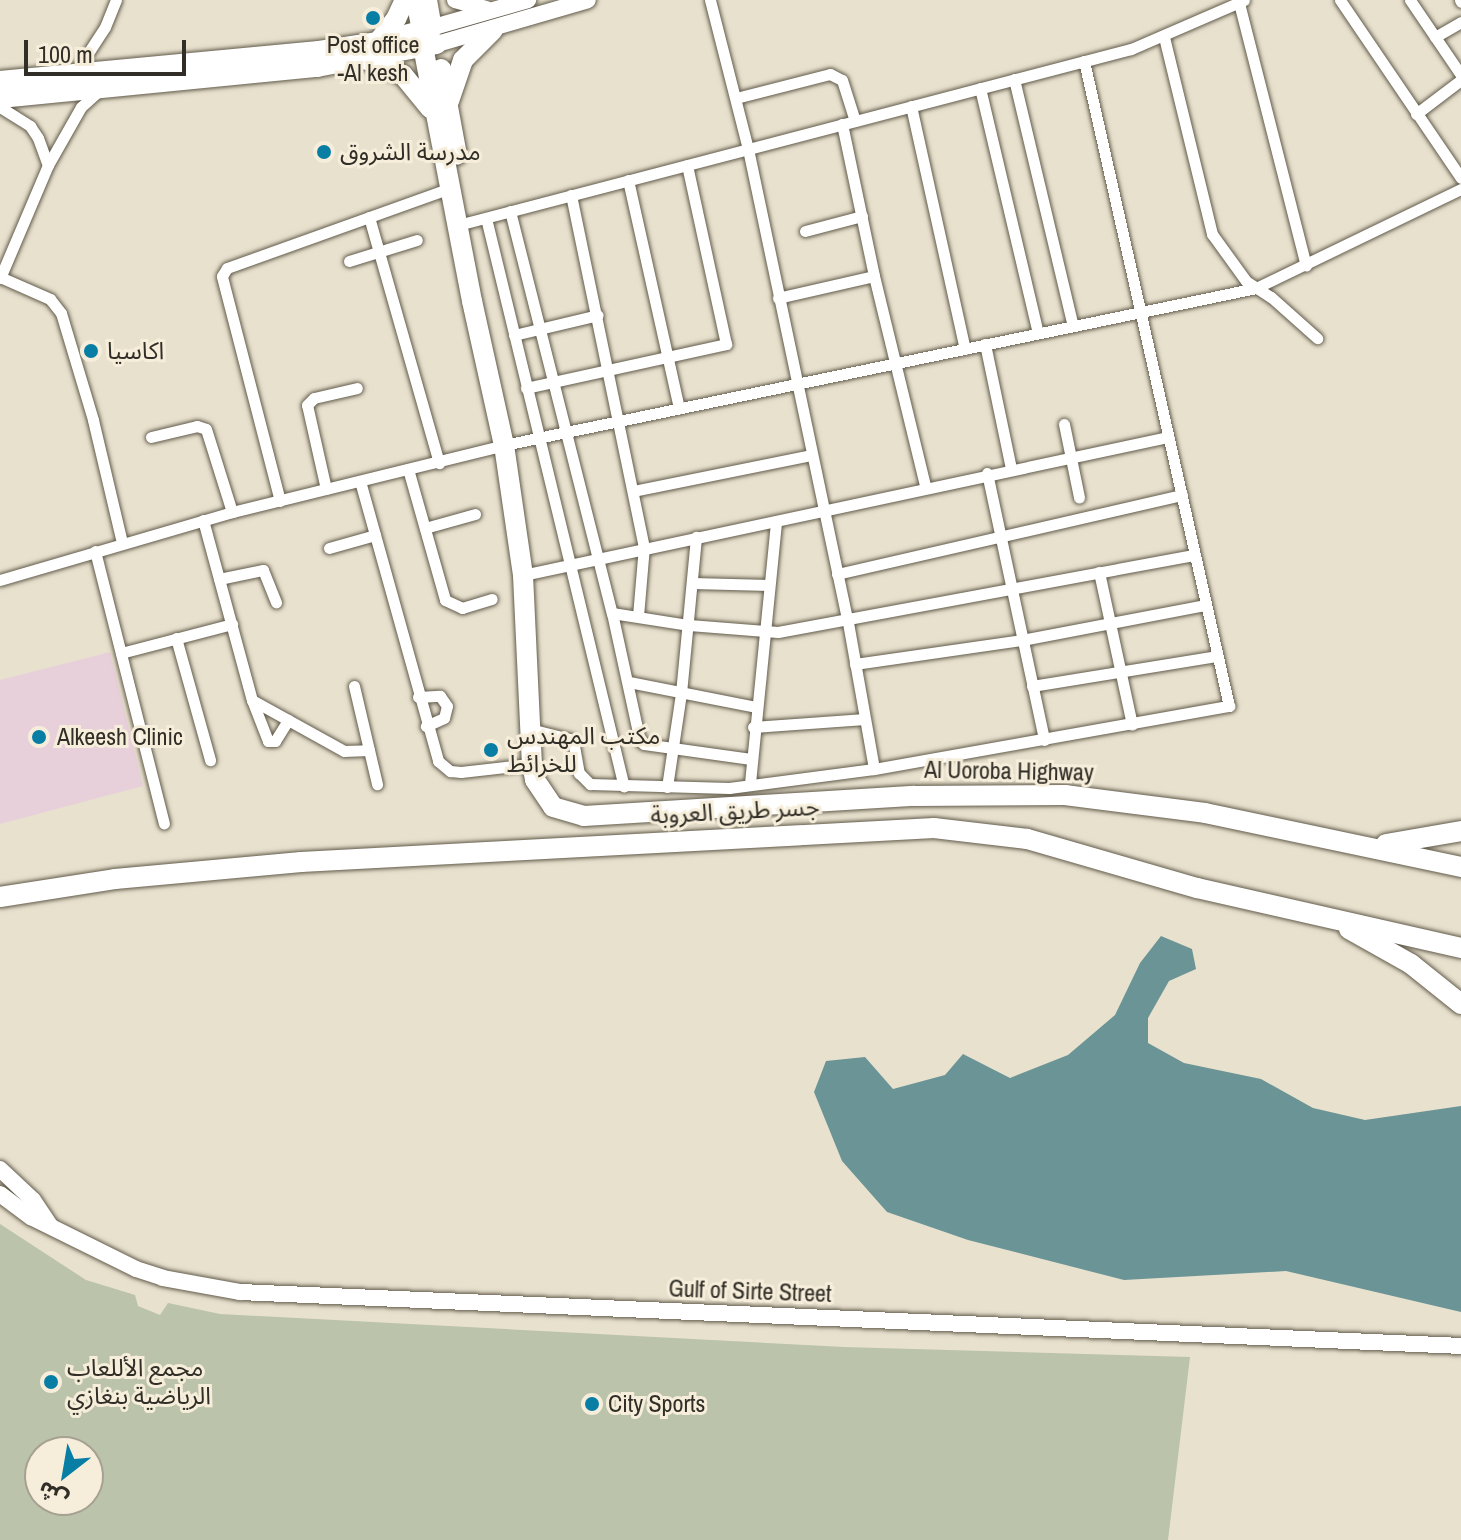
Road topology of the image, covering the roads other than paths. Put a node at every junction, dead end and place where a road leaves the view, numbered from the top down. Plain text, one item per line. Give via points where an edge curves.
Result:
1 (116, 0) edge
2 (405, 0) edge
3 (414, 0) edge
4 (429, 0) edge
5 (455, 0) edge
6 (528, 0) edge
7 (588, 0) edge
8 (710, 0) edge
9 (1340, 0) edge
10 (1410, 0) edge
11 (1242, 1) edge
12 (495, 20) junction
13 (1461, 22) edge
14 (429, 37) junction
15 (1164, 37) junction
16 (1435, 37) junction
17 (372, 51) junction
18 (1084, 61) junction
19 (75, 73) junction
20 (1461, 77) edge
21 (1014, 79) junction
22 (0, 81) edge
23 (103, 88) junction
24 (980, 88) junction
25 (0, 98) edge
26 (736, 98) junction
27 (911, 106) junction
28 (0, 107) edge
29 (442, 112) junction
30 (1416, 114) junction
31 (855, 121) junction
32 (842, 124) junction
33 (748, 149) junction
34 (48, 165) junction
35 (687, 165) junction
36 (1460, 172) edge
37 (628, 180) junction
38 (451, 188) junction
39 (1461, 189) edge
40 (571, 195) junction
41 (510, 211) junction
42 (862, 216) junction
43 (369, 217) junction
44 (471, 222) junction
45 (805, 231) dead end
46 (417, 240) dead end
47 (379, 252) junction
48 (349, 261) dead end
49 (1306, 266) junction
50 (874, 276) junction
51 (0, 278) edge
52 (1256, 288) junction
53 (778, 298) junction
54 (1140, 312) junction
55 (598, 315) junction
56 (1073, 326) junction
57 (540, 329) junction
58 (1038, 333) junction
59 (514, 335) junction
60 (1317, 338) dead end
61 (985, 344) junction
62 (965, 349) junction
63 (668, 357) junction
64 (895, 363) junction
65 (610, 368) junction
66 (552, 382) junction
67 (796, 384) junction
68 (357, 388) dead end
69 (526, 388) junction
70 (679, 408) junction
71 (619, 421) junction
72 (1064, 424) dead end
73 (566, 432) junction
74 (151, 437) dead end
75 (1168, 437) junction
76 (538, 438) junction
77 (504, 445) junction
78 (811, 455) junction
79 (1071, 458) junction
80 (439, 463) junction
81 (1011, 468) junction
82 (408, 469) junction
83 (987, 473) junction
84 (360, 481) junction
85 (925, 486) junction
86 (326, 489) junction
87 (633, 491) junction
88 (1182, 495) junction
89 (1079, 497) dead end
90 (280, 501) junction
91 (822, 510) junction
92 (232, 512) junction
93 (475, 514) dead end
94 (203, 520) junction
95 (776, 521) junction
96 (425, 528) junction
97 (375, 535) junction
98 (696, 537) junction
99 (1001, 538) junction
100 (122, 543) junction
101 (644, 546) junction
102 (329, 548) dead end
103 (95, 551) junction
104 (1195, 555) junction
105 (598, 558) junction
106 (568, 566) junction
107 (1099, 572) junction
108 (837, 574) junction
109 (523, 575) junction
110 (219, 579) junction
111 (0, 580) edge
112 (693, 583) junction
113 (769, 585) junction
114 (1011, 588) junction
115 (492, 599) dead end
116 (276, 602) dead end
117 (1206, 605) junction
118 (612, 613) junction
119 (638, 616) junction
120 (847, 617) junction
121 (1112, 623) junction
122 (232, 624) junction
123 (689, 625) junction
124 (763, 633) junction
125 (176, 638) junction
126 (1022, 640) junction
127 (121, 653) junction
128 (1218, 656) junction
129 (855, 664) junction
130 (1120, 671) junction
131 (629, 682) junction
132 (354, 686) dead end
133 (1032, 686) junction
134 (681, 693) junction
135 (418, 697) junction
136 (252, 700) junction
137 (756, 707) junction
138 (865, 719) junction
139 (288, 720) junction
140 (1132, 724) junction
141 (426, 726) junction
142 (753, 727) junction
143 (530, 729) junction
144 (1044, 740) junction
145 (672, 749) junction
146 (369, 750) junction
147 (751, 759) junction
148 (210, 760) dead end
149 (532, 764) junction
150 (874, 769) junction
151 (750, 783) junction
152 (377, 784) dead end
153 (624, 787) junction
154 (667, 787) junction
155 (164, 823) dead end
156 (1461, 831) edge
157 (1354, 845) junction
158 (1458, 868) edge
159 (0, 897) edge
160 (1324, 916) junction
161 (1461, 932) edge
162 (1436, 941) junction
163 (1461, 948) edge
164 (1461, 1004) edge
165 (0, 1169) edge
166 (0, 1194) edge
167 (50, 1225) junction
168 (1461, 1346) edge

1 - 19 street
2 - 17 highway
3 - 14 main road
4 - 14 main road
5 - 12 main road
6 - 12 main road
7 - 12 main road
8 - 26 street
9 - 30 street
10 - 16 street
11 - 15 street
11 - 49 street
12 - 14 main road
12 - 29 highway via 463,60
13 - 16 street
14 - 17 highway
14 - 29 highway
15 - 18 street
15 - 52 street via 1207,222 1238,272
16 - 20 street
17 - 19 highway
17 - 23 highway
17 - 29 highway
18 - 21 street
18 - 54 street
19 - 22 highway
20 - 30 street
21 - 24 street
21 - 56 street
23 - 25 highway
23 - 34 street via 81,107
24 - 27 street
24 - 58 street
26 - 31 street via 830,74 842,80
26 - 33 street
27 - 31 street
27 - 62 street
28 - 34 street via 30,126
29 - 38 highway
29 - 44 highway
30 - 36 street
31 - 32 street
32 - 33 street
32 - 42 street
33 - 35 street
33 - 53 street
34 - 51 street
35 - 37 street
35 - 63 street via 726,344
37 - 40 street
37 - 63 street
38 - 43 street
38 - 44 highway
39 - 49 street
40 - 41 street
40 - 55 street
41 - 44 street
41 - 57 street
42 - 45 street
42 - 50 street
43 - 47 street
43 - 90 street via 227,268 222,276
44 - 59 street
44 - 77 highway via 480,329
46 - 47 street
47 - 48 street
47 - 80 street
49 - 52 street
50 - 53 street
50 - 64 street
51 - 100 street via 50,299 61,313
52 - 54 street
52 - 60 street
53 - 67 street
54 - 56 street
54 - 75 street
55 - 57 street
55 - 65 street
56 - 58 street
57 - 59 street
57 - 66 street
58 - 61 street
59 - 69 street
61 - 62 street
61 - 81 street
62 - 64 street
63 - 65 street
63 - 70 street
64 - 67 street
64 - 85 street
65 - 66 street
65 - 71 street
66 - 69 street
66 - 73 street
67 - 70 street
67 - 78 street
68 - 86 street via 314,398 307,405
69 - 76 street
70 - 71 street
71 - 73 street
71 - 87 street
72 - 79 street
73 - 76 street
73 - 105 street
74 - 92 street via 197,426 206,429
75 - 79 street
75 - 88 street
76 - 77 street
76 - 106 street
77 - 80 street
77 - 109 highway
78 - 87 street
78 - 91 street
79 - 81 street
79 - 89 street
80 - 82 street
81 - 83 street
82 - 84 street
82 - 96 street
83 - 85 street
83 - 99 street
84 - 86 street
84 - 97 street
85 - 91 street
86 - 90 street
87 - 101 street
88 - 99 street
88 - 104 street
90 - 92 street
91 - 95 street
91 - 108 street
92 - 94 street
93 - 96 street
94 - 100 street
94 - 110 street
95 - 98 street
95 - 113 street
96 - 115 street via 449,605 462,608
97 - 102 street
97 - 135 street
98 - 101 street
98 - 112 street
99 - 108 street
99 - 114 street
100 - 103 street
101 - 105 street
101 - 119 street
103 - 111 street
103 - 127 street
104 - 107 street
104 - 117 street
105 - 106 street
105 - 118 street
106 - 109 street
106 - 153 street
107 - 114 street
107 - 121 street
108 - 120 street
109 - 143 highway
110 - 116 street via 263,570
110 - 122 street
112 - 113 street
112 - 123 street
113 - 124 street
114 - 120 street
114 - 126 street
117 - 121 street
117 - 128 street
118 - 119 street
118 - 131 street
119 - 123 street
120 - 124 street
120 - 129 street
121 - 126 street
121 - 130 street
122 - 125 street
122 - 136 street
123 - 124 street
123 - 134 street
124 - 137 street
125 - 127 street
125 - 148 street
126 - 129 street
126 - 133 street
127 - 155 street
128 - 130 street
128 - 140 street via 1229,706
129 - 138 street
130 - 133 street
130 - 140 street
131 - 134 street
131 - 145 street via 641,742
132 - 146 street
133 - 144 street
134 - 137 street
134 - 145 street
135 - 141 street
135 - 141 street via 440,696 447,706 444,718
136 - 139 street
136 - 139 street via 268,741 275,741
137 - 142 street
138 - 142 street
138 - 150 street
139 - 146 street via 344,751
140 - 144 street
141 - 149 street via 436,757 450,771
142 - 147 street
143 - 149 highway
143 - 153 street via 573,740 585,781
144 - 150 street
145 - 147 street
145 - 154 street
146 - 152 street
147 - 151 street
149 - 157 highway, Al Uoroba Highway via 542,795 553,807 584,816 914,796 1053,795 1170,807
150 - 151 street
151 - 154 street
153 - 154 street
156 - 157 highway via 1408,843
157 - 158 highway, Al Uoroba Highway
159 - 160 highway, جسر طريق العروبة via 115,879 301,862 934,828 1027,839 1197,888
160 - 162 highway, جسر طريق العروبة
160 - 164 highway via 1411,964
161 - 162 highway
162 - 163 highway, جسر طريق العروبة
165 - 167 main road, Gulf of Sirte Street
166 - 167 main road, Gulf of Sirte Street
167 - 168 main road, Gulf of Sirte Street via 136,1269 240,1292

